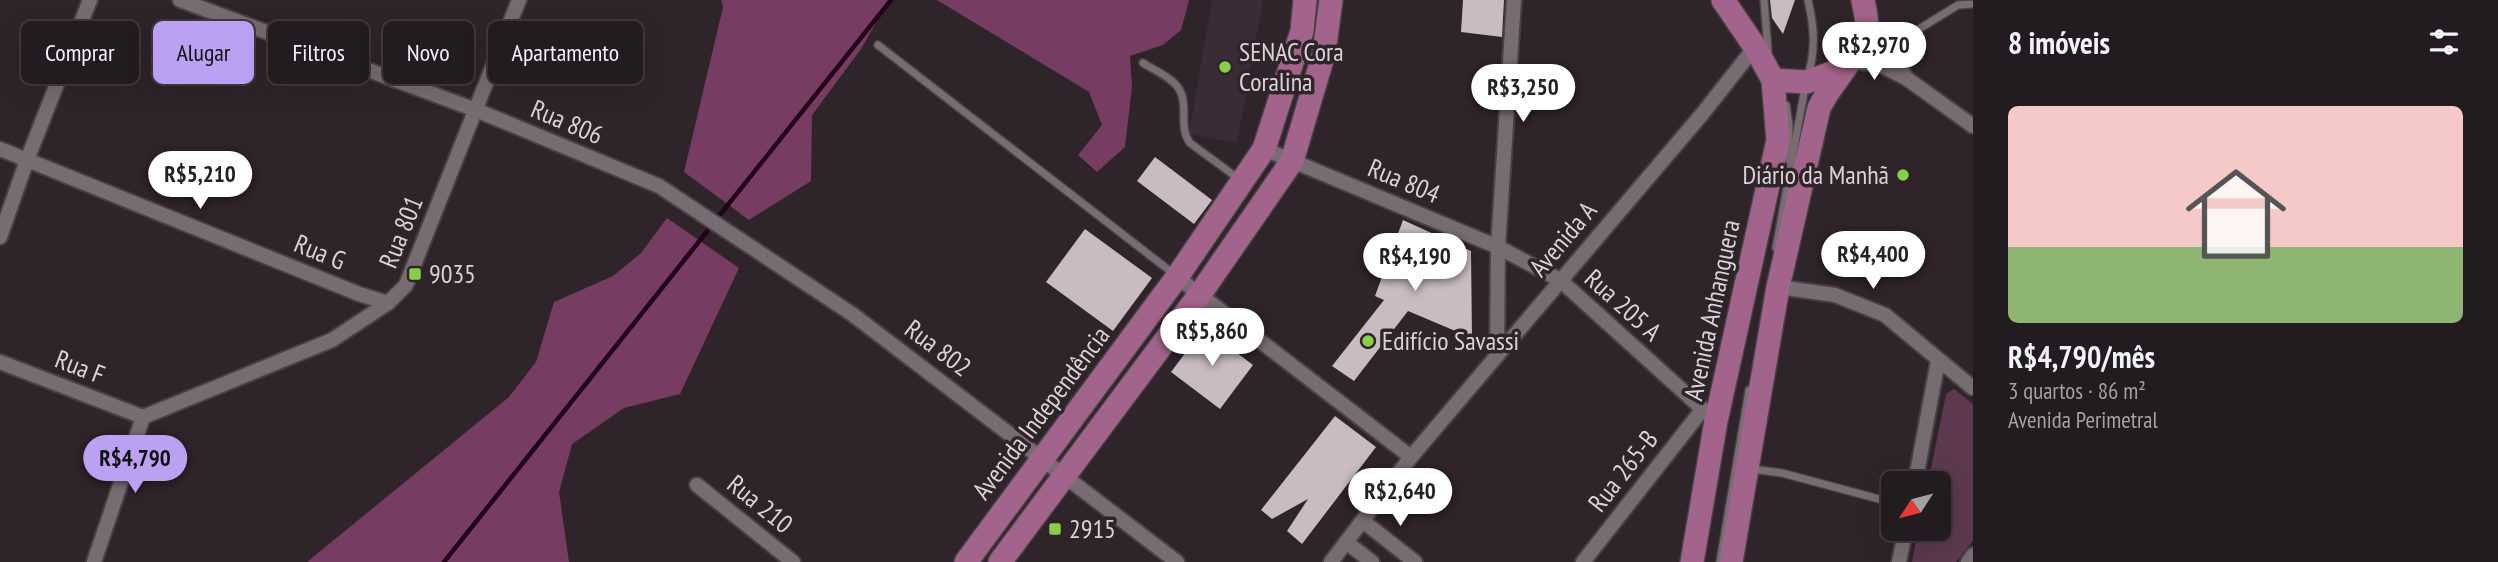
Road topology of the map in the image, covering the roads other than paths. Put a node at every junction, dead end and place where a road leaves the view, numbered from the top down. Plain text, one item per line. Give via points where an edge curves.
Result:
1 (90, 0) edge
2 (180, 0) edge
3 (519, 0) edge
4 (1305, 0) edge
5 (1331, 0) edge
6 (1514, 0) edge
7 (1723, 0) edge
8 (1764, 0) edge
9 (1808, 0) edge
10 (1863, 0) edge
11 (1973, 4) edge
12 (1866, 26) junction
13 (878, 45) dead end
14 (1755, 47) junction
15 (1888, 48) junction
16 (1143, 63) dead end
17 (1845, 66) junction
18 (1906, 78) junction
19 (1776, 80) junction
20 (1806, 82) junction
21 (476, 110) junction
22 (1973, 126) edge
23 (0, 149) edge
24 (1264, 149) junction
25 (27, 160) junction
26 (1292, 161) junction
27 (1789, 178) junction
28 (1242, 181) junction
29 (659, 186) joint
30 (0, 237) edge
31 (1498, 247) junction
32 (1774, 259) dead end
33 (1177, 277) junction
34 (1560, 281) junction
35 (1778, 287) junction
36 (1200, 293) junction
37 (388, 303) junction
38 (1497, 355) junction
39 (1938, 361) junction
40 (0, 362) edge
41 (1751, 380) dead end
42 (1973, 388) edge
43 (1709, 415) junction
44 (143, 417) junction
45 (1411, 457) junction
46 (1043, 459) junction
47 (1747, 469) junction
48 (1917, 471) edge
49 (1064, 476) junction
50 (697, 485) dead end
51 (1881, 500) edge
52 (1363, 521) junction
53 (1903, 541) edge
54 (1346, 542) junction
55 (1973, 555) edge
56 (94, 562) edge
57 (793, 562) edge
58 (965, 562) edge
59 (999, 562) edge
60 (1177, 562) edge
61 (1331, 562) edge
62 (1372, 562) edge
63 (1415, 562) edge
64 (1583, 562) edge
65 (1692, 562) edge
66 (1720, 562) edge
67 (1731, 562) edge
68 (1899, 562) edge
69 (1968, 562) edge

1 - 25 street
2 - 21 street, Rua 806
3 - 21 street, Rua 801
4 - 24 main road, Avenida Independência via 1302,31
5 - 26 main road via 1324,53
6 - 31 street
7 - 14 main road, Avenida Anhanguera
8 - 19 lane via 1765,39
9 - 20 lane via 1814,28 1813,61
10 - 12 main road
11 - 15 lane via 1958,5
12 - 15 street
12 - 17 main road
13 - 33 lane
14 - 19 main road, Avenida Anhanguera
14 - 34 street, Avenida A
15 - 18 street
16 - 28 lane via 1178,86 1190,143
17 - 18 street via 1878,64
17 - 20 main road
17 - 35 main road via 1819,108
18 - 22 street
19 - 20 main road
19 - 27 lane via 1784,93 1789,124
19 - 43 main road, Avenida Anhanguera via 1778,140
20 - 27 lane
21 - 29 street, Rua 806
21 - 37 street, Rua 801 via 407,285
23 - 25 street, Rua G
24 - 26 street, Rua 804
24 - 28 main road, Avenida Independência
25 - 30 street
25 - 37 street, Rua G
26 - 31 street, Rua 804
26 - 36 main road
27 - 32 lane
28 - 33 main road, Avenida Independência
29 - 46 street, Rua 802 via 852,314
31 - 34 street, Rua 804
31 - 38 street
33 - 36 street
33 - 46 main road, Avenida Independência
34 - 38 street, Avenida A
34 - 43 street, Rua 205 A
35 - 39 street via 1835,295 1885,315
35 - 47 main road
36 - 45 street
36 - 49 main road
37 - 44 street, Rua 801 via 332,340
38 - 45 street, Avenida A
39 - 42 street
39 - 48 street
40 - 44 street, Rua F
41 - 66 lane
43 - 64 street, Rua 265-B
43 - 65 main road, Avenida Anhanguera
44 - 56 street
45 - 52 street, Avenida A
46 - 49 street, Rua 802
46 - 58 main road, Avenida Independência
47 - 51 lane via 1782,473
47 - 67 main road
49 - 59 main road
49 - 60 street, Rua 802
50 - 57 street, Rua 210
52 - 54 street, Avenida A
52 - 63 street
53 - 68 street
54 - 61 street, Avenida A
54 - 62 street
55 - 69 street

